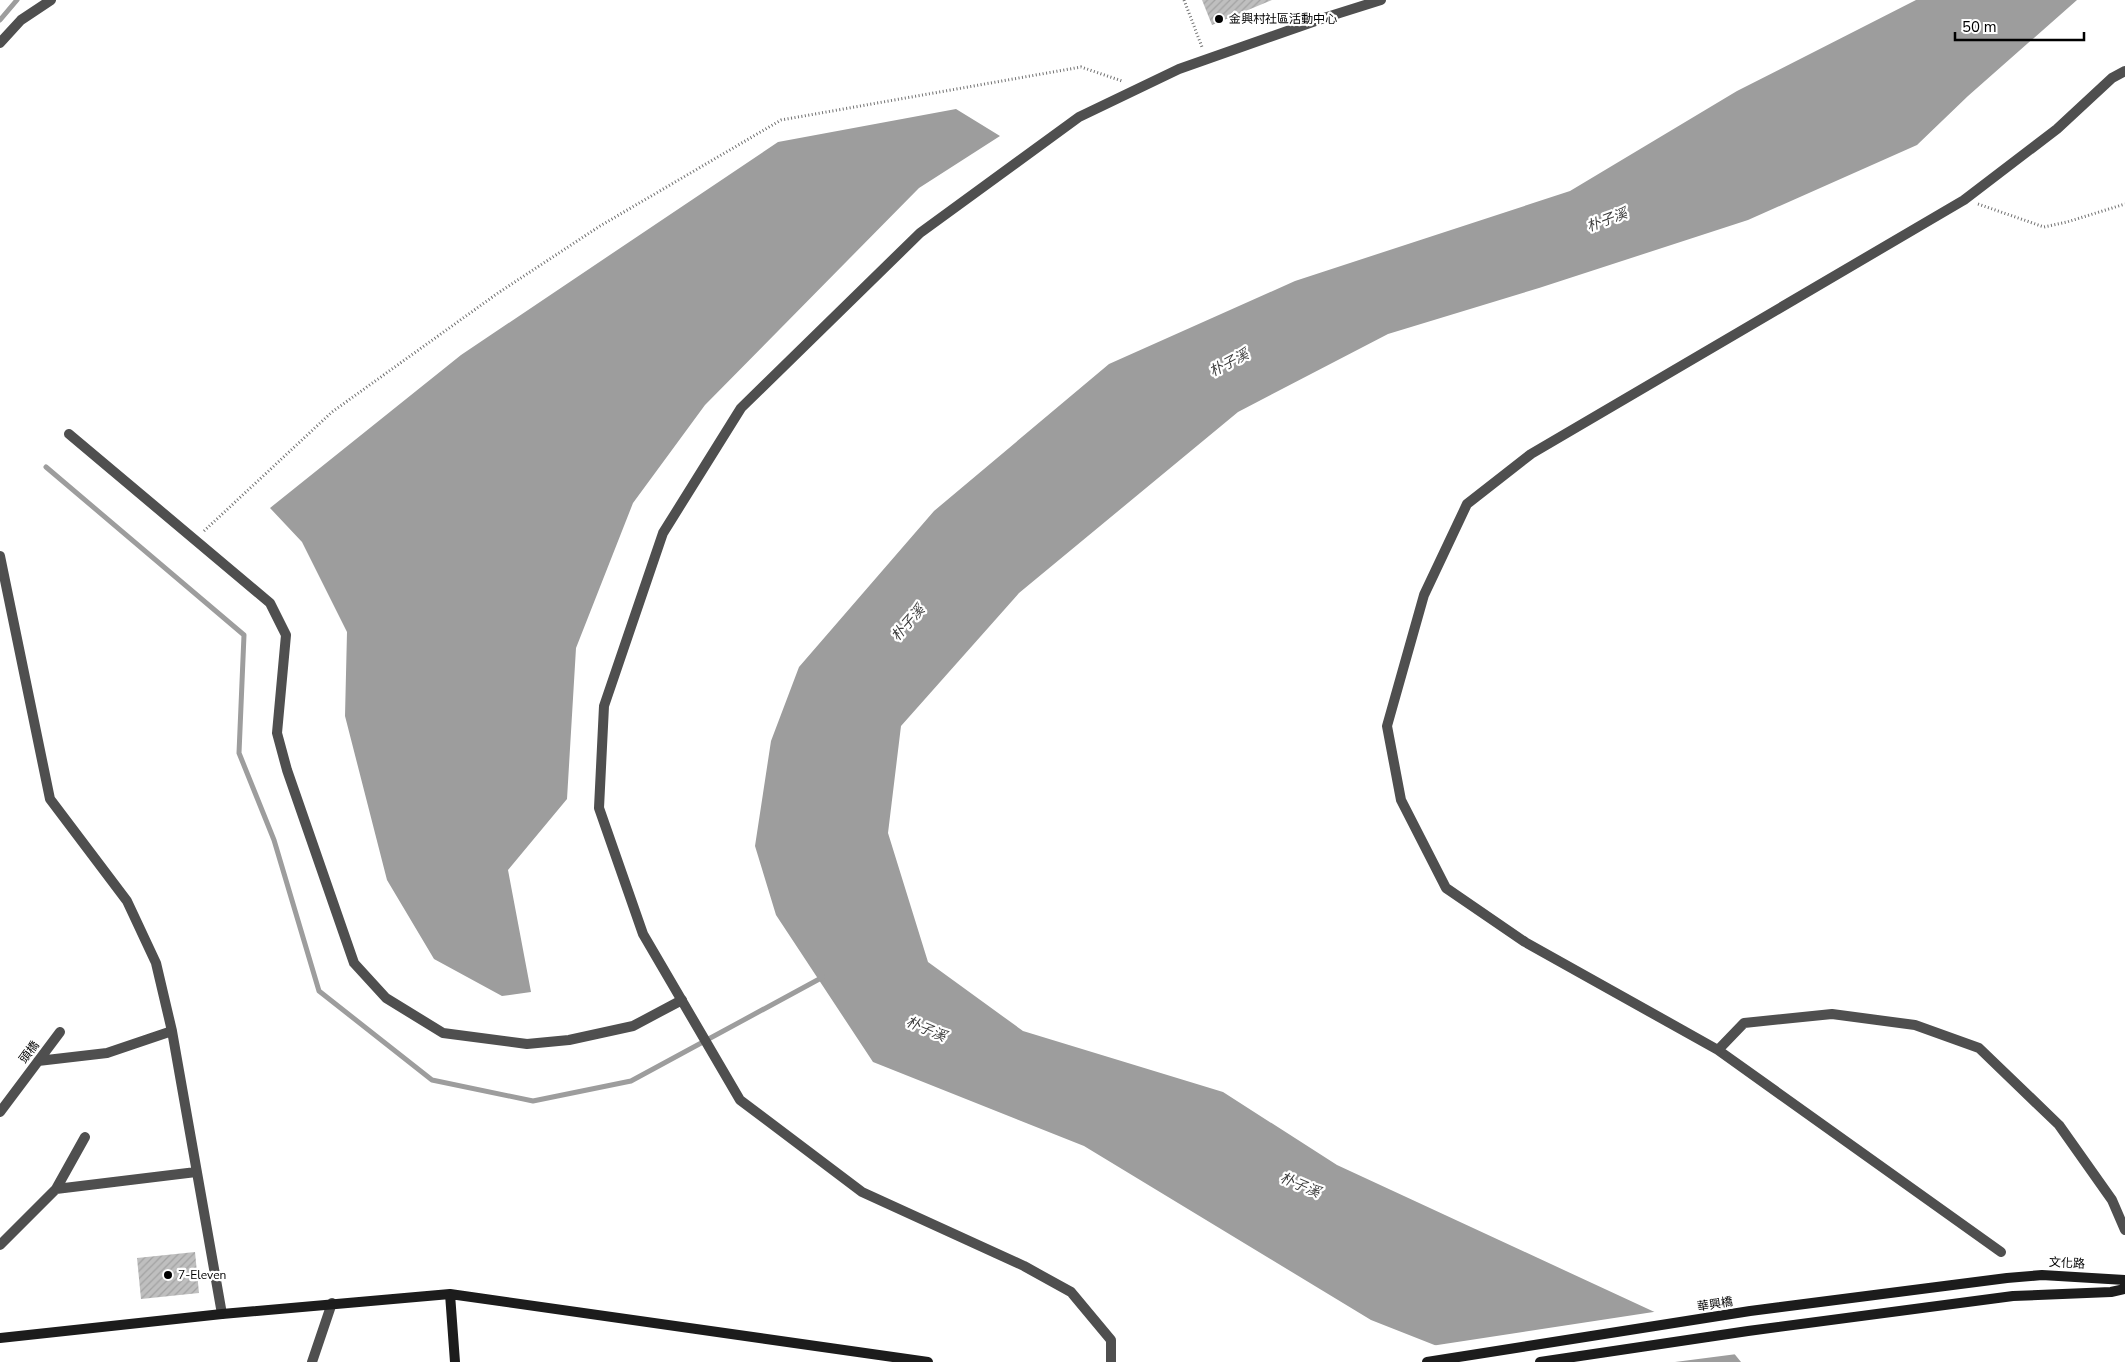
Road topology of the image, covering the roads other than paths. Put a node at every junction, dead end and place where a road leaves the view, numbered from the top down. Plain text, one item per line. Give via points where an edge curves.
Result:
1 (51, 0) edge
2 (1381, 0) edge
3 (0, 43) edge
4 (2125, 71) edge
5 (69, 434) dead end
6 (0, 556) edge
7 (682, 1000) junction
8 (172, 1031) junction
9 (60, 1032) dead end
10 (1718, 1050) junction
11 (38, 1061) junction
12 (0, 1112) edge
13 (85, 1137) dead end
14 (196, 1172) junction
15 (56, 1189) junction
16 (2125, 1230) edge
17 (0, 1245) edge
18 (2001, 1252) dead end
19 (2007, 1278) joint
20 (2125, 1280) edge
21 (2125, 1288) edge
22 (450, 1294) junction
23 (332, 1303) junction
24 (222, 1314) junction
25 (0, 1338) edge
26 (312, 1362) edge
27 (455, 1362) edge
28 (928, 1362) edge
29 (1111, 1362) edge
30 (1427, 1362) edge
31 (1540, 1362) edge

1 - 3 street via 21,20
2 - 7 street via 1179,69 1079,117 920,233 741,408 663,533 604,706 599,808 643,934
4 - 10 street via 2112,78 2056,129 1964,200 1531,454 1467,504 1424,595 1388,726 1401,800 1446,888 1525,942
5 - 7 street via 270,603 286,635 277,733 287,770 354,963 386,998 443,1033 527,1044 569,1040 633,1026
6 - 8 street via 50,799 127,901 156,963
7 - 29 street via 740,1100 862,1192 1024,1266 1071,1292 1111,1340
8 - 11 street via 107,1053
8 - 14 street
9 - 11 street, 頭橋
10 - 16 street via 1744,1023 1832,1014 1915,1025 1979,1048 2059,1125 2112,1200
10 - 18 street
11 - 12 street, 頭橋
13 - 15 street
14 - 15 street
14 - 24 street
15 - 17 street
19 - 20 street, 文化路 via 2042,1275
19 - 30 street, 華興橋 via 1750,1311
21 - 31 street via 2111,1292 2013,1296
22 - 23 street
22 - 27 street
22 - 28 street
23 - 24 street
23 - 26 street
24 - 25 street

